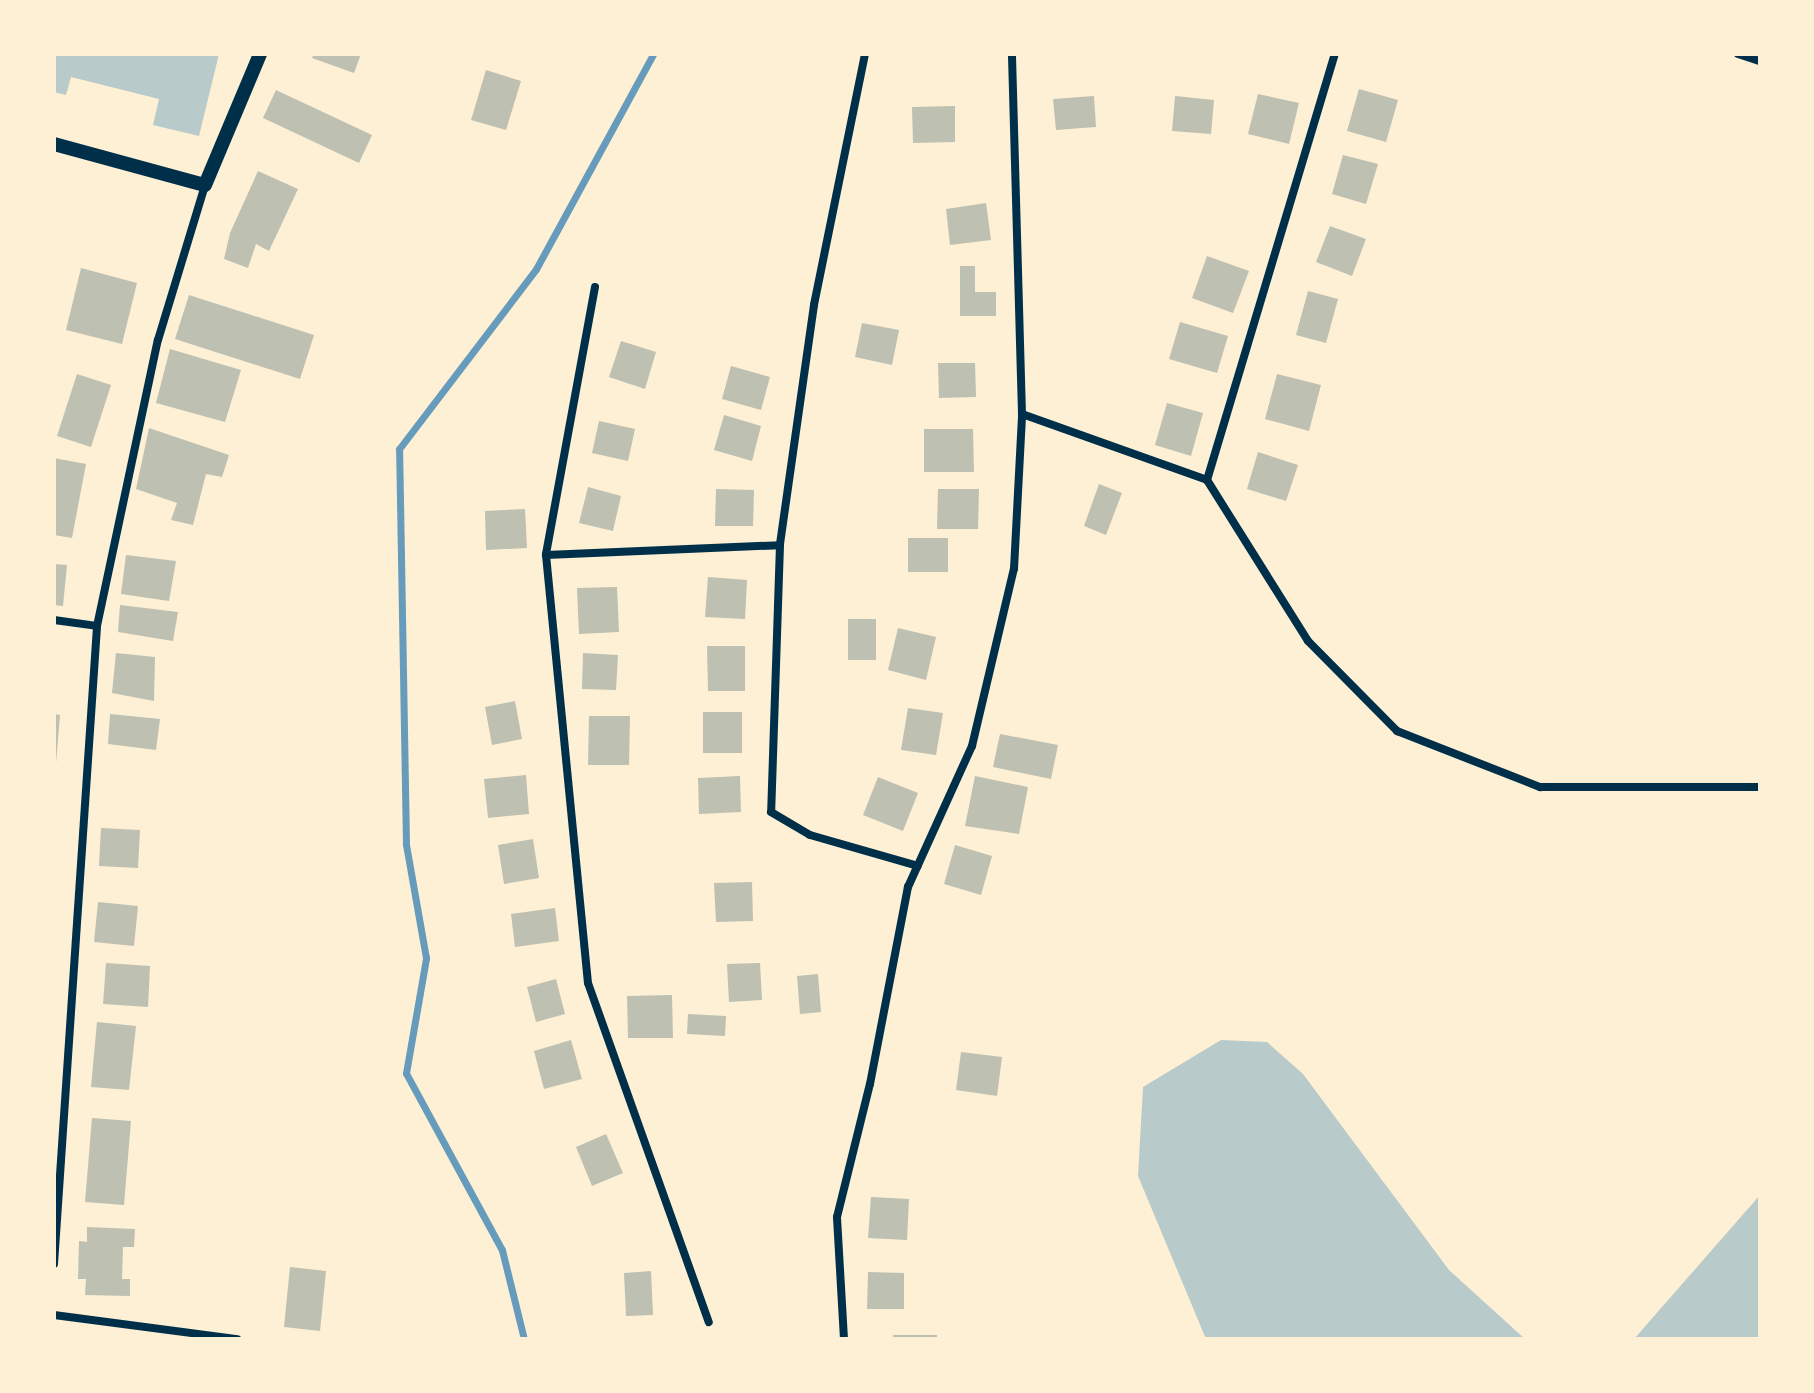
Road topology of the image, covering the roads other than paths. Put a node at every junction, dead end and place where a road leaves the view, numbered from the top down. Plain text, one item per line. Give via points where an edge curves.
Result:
1 (260, 54) edge
2 (865, 54) edge
3 (1012, 54) edge
4 (1335, 54) edge
5 (1738, 54) edge
6 (1760, 61) edge
7 (54, 144) edge
8 (205, 185) junction
9 (595, 287) dead end
10 (1022, 414) junction
11 (1207, 480) junction
12 (780, 545) junction
13 (546, 555) junction
14 (54, 620) edge
15 (97, 626) junction
16 (1760, 787) edge
17 (918, 866) junction
18 (54, 1264) edge
19 (54, 1315) edge
20 (709, 1322) dead end
21 (237, 1339) edge
22 (844, 1339) edge

1 - 8 street
2 - 12 street via 814,305
3 - 10 street
4 - 11 street
5 - 6 street
7 - 8 street
8 - 15 street via 158,340
9 - 13 street
10 - 11 street
10 - 17 street via 1010,584 972,746
11 - 16 street via 1308,641 1397,731 1540,787
12 - 13 street
12 - 17 street via 771,812 810,835
13 - 20 street via 588,983
14 - 15 street
15 - 18 street
17 - 22 street via 908,887 870,1084 837,1217
19 - 21 street

